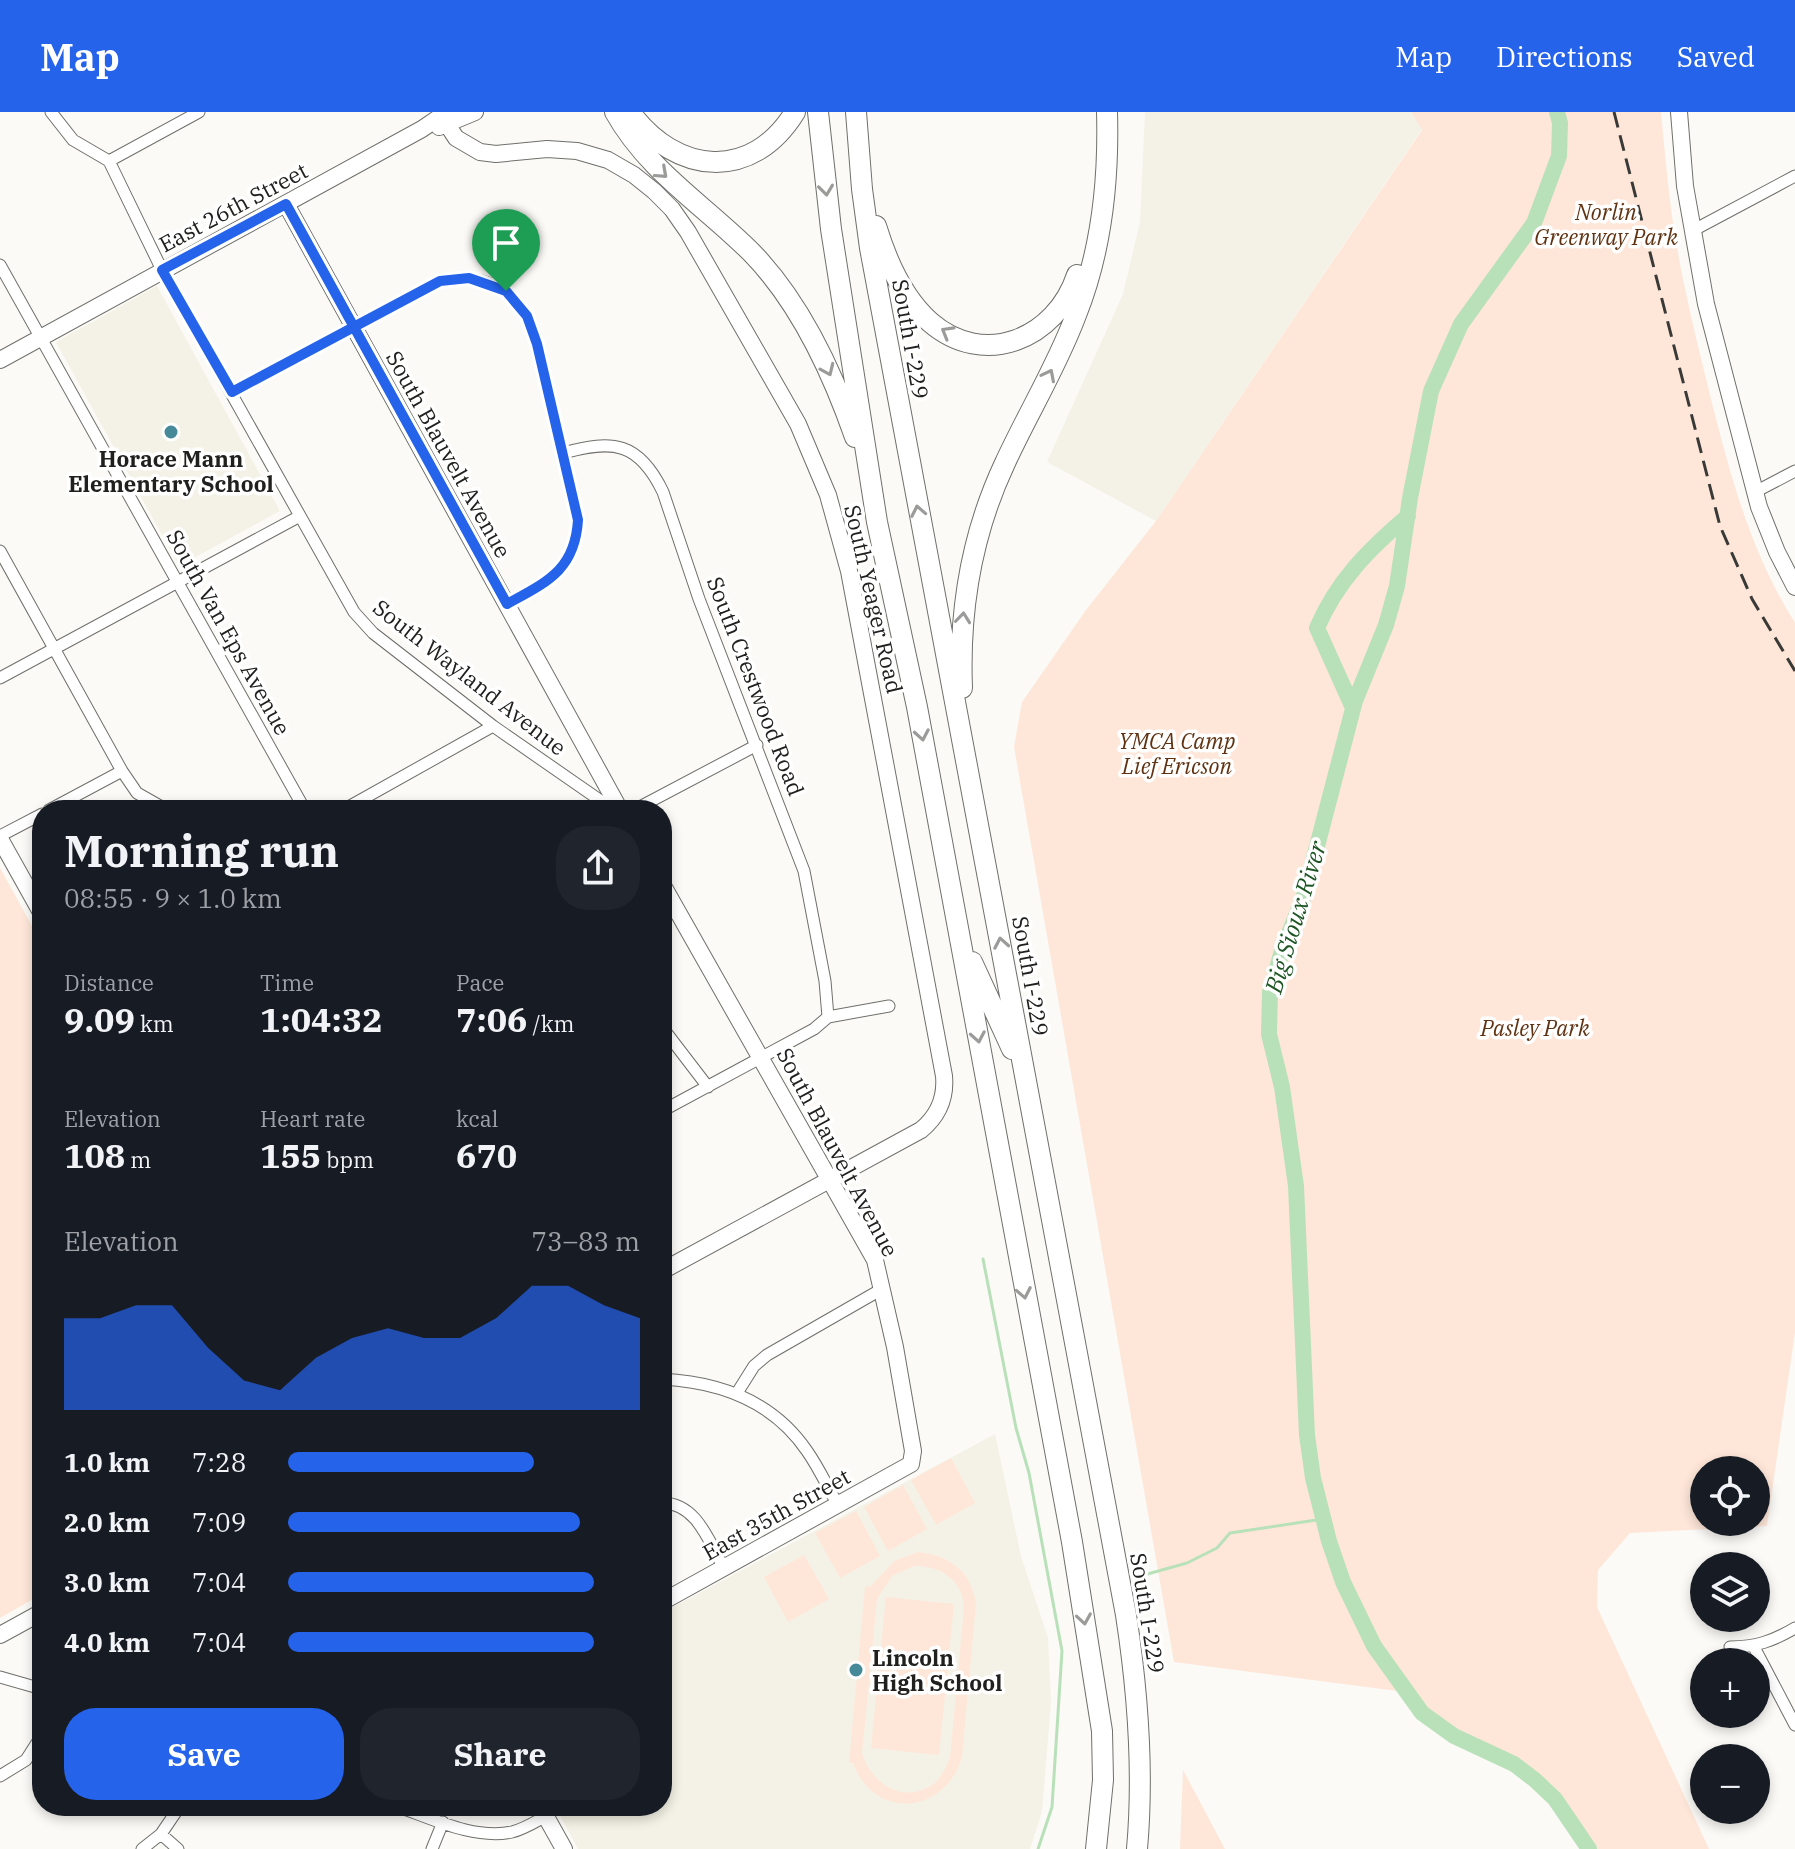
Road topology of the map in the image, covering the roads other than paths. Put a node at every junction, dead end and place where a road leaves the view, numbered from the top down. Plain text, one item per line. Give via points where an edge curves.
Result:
1 (51, 112) edge
2 (199, 112) edge
3 (475, 112) edge
4 (615, 112) edge
5 (630, 112) edge
6 (644, 112) edge
7 (795, 112) edge
8 (818, 112) edge
9 (856, 112) edge
10 (1095, 112) edge
11 (1107, 112) edge
12 (1679, 112) edge
13 (444, 116) edge
14 (858, 144) junction
15 (670, 149) junction
16 (109, 161) junction
17 (1795, 176) edge
18 (286, 204) junction
19 (1692, 231) junction
20 (0, 265) edge
21 (162, 270) junction
22 (353, 327) junction
23 (41, 338) junction
24 (0, 360) edge
25 (232, 392) junction
26 (563, 453) junction
27 (1795, 471) edge
28 (1755, 492) junction
29 (300, 516) junction
30 (877, 522) junction
31 (0, 551) edge
32 (178, 582) junction
33 (1795, 587) edge
34 (507, 604) junction
35 (55, 648) junction
36 (0, 678) edge
37 (493, 726) junction
38 (757, 745) junction
39 (122, 771) junction
40 (68, 800) edge
41 (149, 800) edge
42 (299, 800) edge
43 (361, 800) edge
44 (602, 800) edge
45 (612, 800) edge
46 (653, 800) edge
47 (975, 807) junction
48 (32, 820) edge
49 (0, 838) edge
50 (32, 896) edge
51 (672, 901) edge
52 (959, 933) junction
53 (889, 1006) dead end
54 (828, 1017) junction
55 (672, 1040) edge
56 (762, 1057) junction
57 (1024, 1075) junction
58 (708, 1087) junction
59 (672, 1106) edge
60 (830, 1180) junction
61 (672, 1266) edge
62 (882, 1289) junction
63 (672, 1380) edge
64 (737, 1393) junction
65 (911, 1464) joint
66 (672, 1505) edge
67 (838, 1505) junction
68 (724, 1568) junction
69 (672, 1597) edge
70 (32, 1617) edge
71 (1795, 1628) edge
72 (0, 1635) edge
73 (1730, 1647) dead end
74 (1754, 1647) junction
75 (0, 1677) edge
76 (32, 1686) edge
77 (1795, 1725) edge
78 (1102, 1731) junction
79 (32, 1751) edge
80 (0, 1776) edge
81 (173, 1816) edge
82 (425, 1816) edge
83 (536, 1816) edge
84 (546, 1816) edge
85 (443, 1822) junction
86 (161, 1834) junction
87 (142, 1849) edge
88 (178, 1849) edge
89 (432, 1849) edge
90 (564, 1849) edge
91 (1083, 1849) edge
92 (1096, 1849) edge
93 (1137, 1849) edge

1 - 16 street via 73,140
2 - 16 street
3 - 13 street, East 26th Street
4 -> 30 highway via 653,165 750,251 781,288 822,357 845,411
5 - 15 highway
6 - 15 highway
7 - 15 highway via 771,142 742,158 704,162
8 -> 30 highway
9 - 14 highway, South I-229
10 -> 14 highway via 1094,187 1074,285 1044,326 996,344 968,342 943,331 908,295 877,231
47 -> 11 highway via 961,668 967,584 992,493 1069,334 1089,275 1107,176
12 - 19 street
13 - 18 street, East 26th Street
13 - 60 street, South Yeager Road via 456,138 480,152 577,151 608,160 654,191 688,232 798,424 828,495 849,571 944,1076 944,1092 931,1121
47 -> 14 highway, South I-229 via 876,278
16 - 21 street, South Wayland Avenue
17 - 19 street
18 - 21 street, East 26th Street
18 - 22 street, South Blauvelt Avenue
19 - 28 street
20 - 23 street, South Van Eps Avenue
21 - 23 street, East 26th Street
21 - 25 street, South Wayland Avenue
22 - 25 street
22 - 26 street via 440,281 469,278 506,291 533,331
22 - 34 street, South Blauvelt Avenue
23 - 24 street, East 26th Street
23 - 32 street, South Van Eps Avenue
25 - 29 street, South Wayland Avenue
26 - 34 street via 578,520 572,554 544,583
26 - 38 street, South Crestwood Road via 615,445 638,455 656,476
27 - 28 street
28 - 33 street
29 - 32 street
29 - 37 street, South Wayland Avenue via 354,612 373,633
30 -> 52 highway
31 - 35 street
32 - 35 street
32 - 42 street, South Van Eps Avenue
34 - 45 street, South Blauvelt Avenue
35 - 36 street
35 - 39 street
37 - 43 street
37 - 44 street, South Wayland Avenue
38 - 46 street
38 - 54 street, South Crestwood Road via 804,871
39 - 40 street
39 - 41 street via 137,793
57 -> 47 highway, South I-229
48 - 49 street
49 - 50 street
51 - 56 street, South Blauvelt Avenue
52 - 57 highway
52 -> 78 highway
53 - 54 street
54 - 56 street
55 - 58 street
56 - 58 street
56 - 60 street, South Blauvelt Avenue
57 - 93 highway, South I-229 via 1134,1669 1140,1774
58 - 59 street
60 - 61 street
60 - 62 street, South Blauvelt Avenue via 875,1260
62 - 64 street via 767,1355
62 - 65 street, South Blauvelt Avenue via 913,1451
63 - 64 street
64 - 67 street via 792,1432
65 - 67 street, East 35th Street
66 - 68 street via 698,1521
67 - 68 street, East 35th Street
68 - 69 street, East 35th Street
70 - 72 street
71 - 74 street
73 - 74 street
74 - 77 street
75 - 76 street
78 - 91 highway
78 - 92 highway
79 - 80 street
81 - 86 street
82 - 85 street
83 - 85 street via 516,1831 496,1834
84 - 90 street
85 - 89 street
86 - 87 street
86 - 88 street

